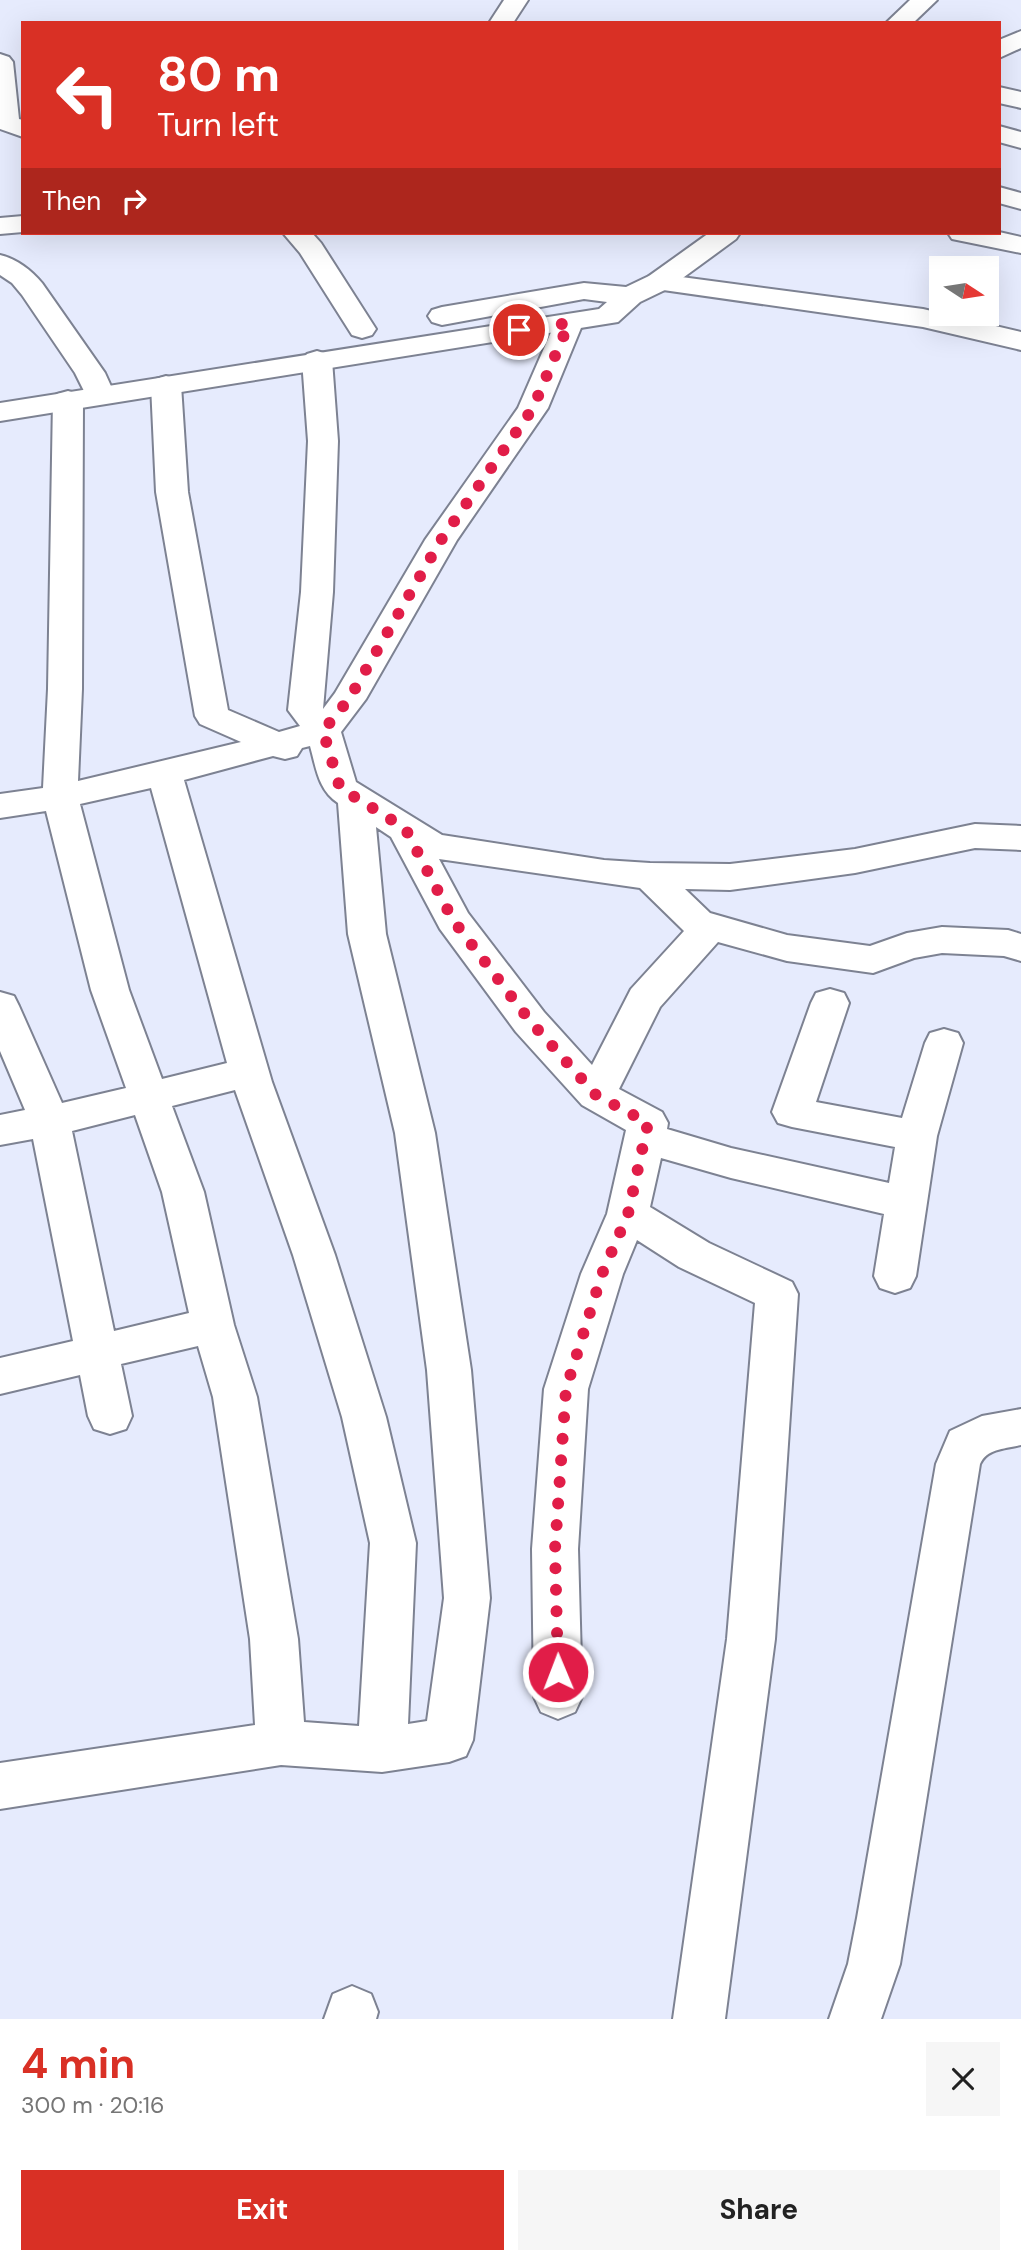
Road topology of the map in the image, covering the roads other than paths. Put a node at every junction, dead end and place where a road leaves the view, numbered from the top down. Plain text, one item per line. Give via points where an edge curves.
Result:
1 (516, 0) edge
2 (925, 0) edge
3 (502, 21) edge
4 (900, 21) edge
5 (1021, 38) edge
6 (1001, 50) edge
7 (0, 62) edge
8 (21, 64) edge
9 (1001, 95) edge
10 (1021, 100) edge
11 (15, 126) edge
12 (1001, 135) edge
13 (1021, 140) edge
14 (1001, 196) edge
15 (1021, 201) edge
16 (21, 225) edge
17 (0, 226) edge
18 (299, 235) edge
19 (723, 235) edge
20 (972, 235) edge
21 (1021, 245) edge
22 (0, 263) edge
23 (659, 282) junction
24 (630, 296) junction
25 (569, 323) junction
26 (362, 330) junction
27 (1021, 341) edge
28 (317, 360) junction
29 (95, 384) junction
30 (166, 385) junction
31 (0, 389) edge
32 (68, 400) junction
33 (0, 412) edge
34 (323, 731) junction
35 (278, 743) junction
36 (164, 773) junction
37 (348, 792) junction
38 (60, 797) junction
39 (0, 806) edge
40 (405, 828) junction
41 (1021, 838) edge
42 (650, 876) junction
43 (710, 926) junction
44 (1021, 948) edge
45 (830, 1003) dead end
46 (0, 1006) edge
47 (944, 1043) dead end
48 (250, 1072) junction
49 (596, 1095) junction
50 (148, 1097) junction
51 (50, 1121) junction
52 (0, 1130) edge
53 (917, 1136) junction
54 (645, 1138) junction
55 (906, 1203) junction
56 (628, 1214) junction
57 (895, 1276) dead end
58 (213, 1325) junction
59 (97, 1354) junction
60 (0, 1376) edge
61 (110, 1416) dead end
62 (1021, 1427) edge
63 (558, 1697) dead end
64 (281, 1744) junction
65 (382, 1750) junction
66 (0, 1786) edge
67 (699, 2019) edge
68 (855, 2019) edge

1 - 3 street
2 - 4 street
5 - 6 street
7 - 8 street
7 - 11 street
9 - 10 street
12 - 13 street
14 - 15 street
16 - 17 street
18 - 26 street
19 - 23 street
20 - 21 street
22 - 29 street via 32,289
23 - 24 street
23 - 27 street via 923,318
24 - 25 street via 608,316
24 - 26 street via 584,291
25 - 28 street
25 - 34 street via 533,408 441,540 349,699
26 - 29 street
28 - 30 street
28 - 34 street via 323,441 317,592 305,710
29 - 30 street
29 - 31 street
29 - 32 street
30 - 35 street via 172,492 212,716
32 - 33 street
32 - 38 street
34 - 35 street
34 - 37 street
35 - 36 street
35 - 37 street
36 - 38 street
36 - 48 street
37 - 40 street
37 - 65 street via 367,934 415,1133 449,1370 467,1598 449,1740
38 - 39 street
38 - 50 street via 110,990
40 - 42 street via 433,846
40 - 49 street via 453,920 530,1021
41 - 42 street via 975,836 855,861 730,877
42 - 43 street via 698,923
43 - 44 street via 787,948 873,960 907,946 942,940 1009,943
43 - 49 street via 645,999
45 - 53 street via 792,1112
46 - 51 street
47 - 53 street
48 - 50 street
48 - 65 street via 365,1417 393,1544
49 - 54 street via 648,1123
50 - 51 street
50 - 58 street via 183,1192
51 - 52 street
51 - 59 street
53 - 55 street
54 - 55 street
54 - 56 street
55 - 57 street
56 - 63 street via 602,1274 566,1389 555,1549
56 - 67 street via 694,1255 777,1294 751,1639
58 - 59 street
58 - 64 street via 235,1397 274,1639
59 - 60 street
59 - 61 street
62 - 68 street via 982,1435 966,1444 958,1464 883,1918 874,1964
64 - 65 street
64 - 66 street

